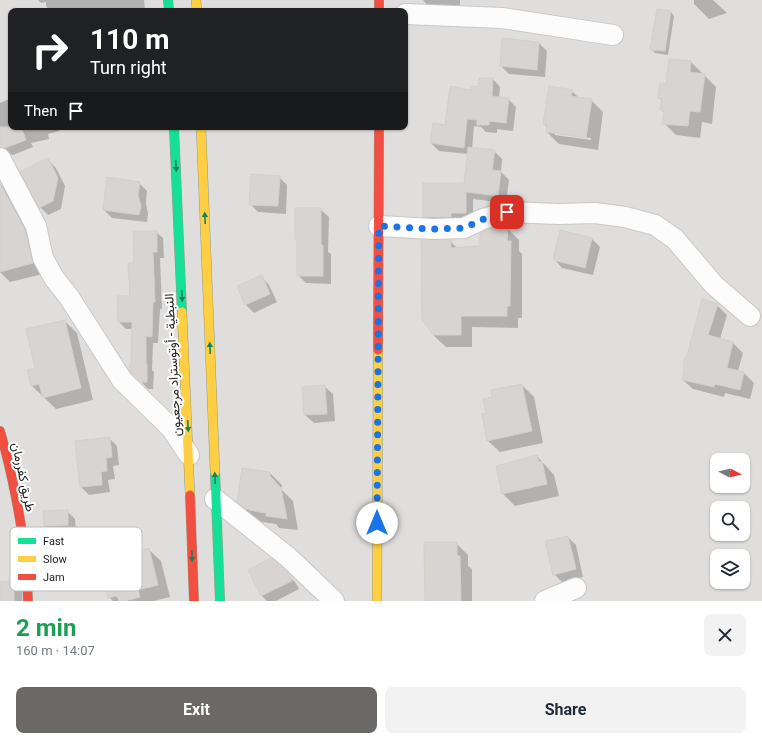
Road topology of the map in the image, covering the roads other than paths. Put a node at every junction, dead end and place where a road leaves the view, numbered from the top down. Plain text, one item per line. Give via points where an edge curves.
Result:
1 (408, 14) edge
2 (613, 35) dead end
3 (174, 130) edge
4 (201, 130) edge
5 (379, 130) edge
6 (0, 158) edge
7 (379, 226) junction
8 (750, 316) dead end
9 (0, 431) edge
10 (189, 455) junction
11 (4, 458) edge
12 (215, 499) junction
13 (19, 527) edge
14 (576, 588) dead end
15 (28, 591) edge
16 (28, 601) edge
17 (194, 601) edge
18 (220, 601) edge
19 (334, 601) edge
20 (377, 601) edge
21 (545, 601) edge

1 - 2 street via 502,18
3 -> 10 main road, النبطية - أوتوستراد مرجعيون
12 -> 4 main road
5 - 7 main road
6 - 10 street via 36,226 43,258 54,278 122,380 171,428
7 - 8 street via 464,228 507,212 595,213 625,217 656,225 675,239 714,285
7 - 20 main road
9 - 11 main road, طريق كفررمان
10 -> 17 main road, النبطية - أوتوستراد مرجعيون
11 - 13 main road, طريق كفررمان
12 - 18 main road
12 - 19 street via 288,557
14 - 21 street
15 - 16 main road, طريق كفررمان

